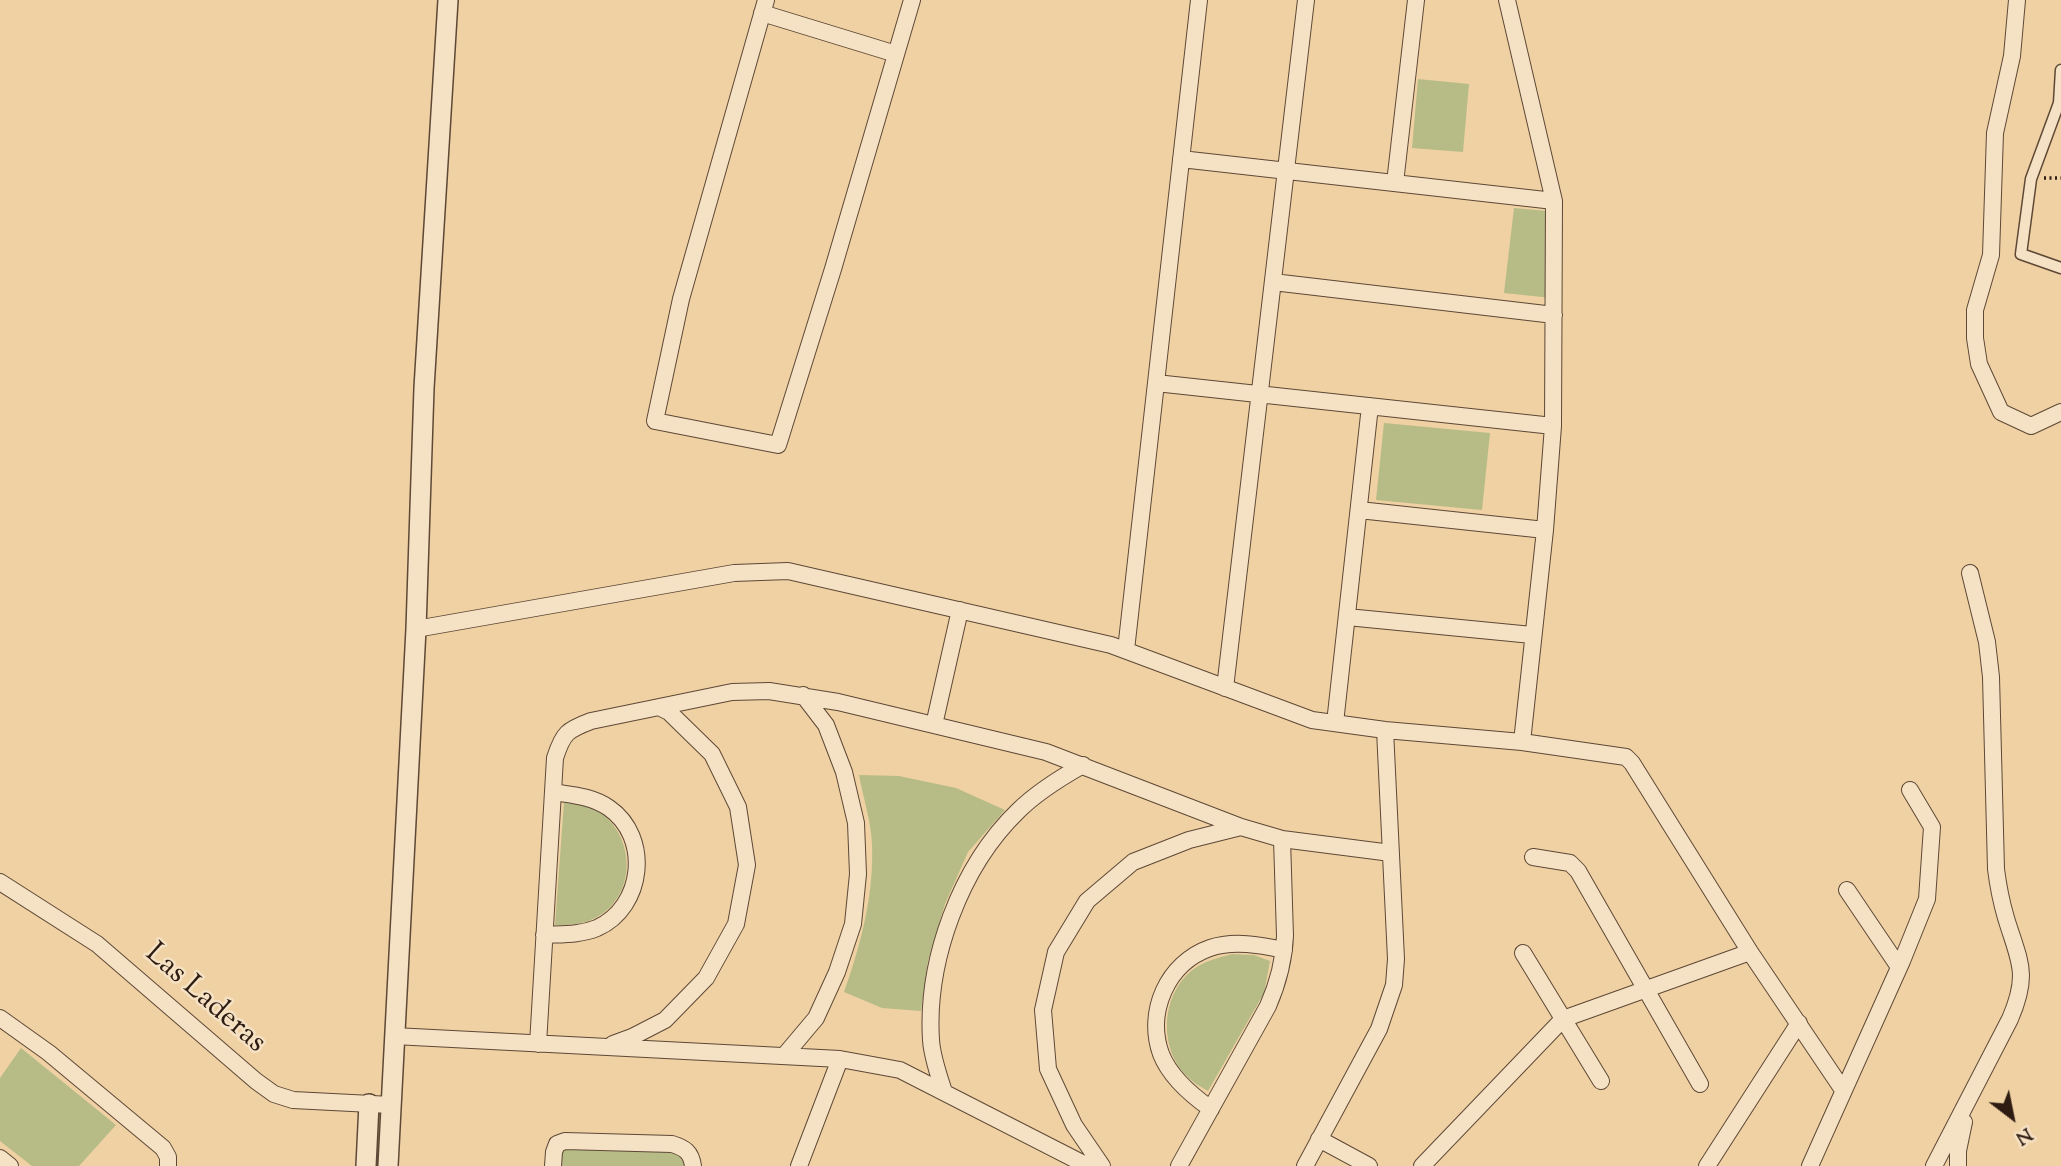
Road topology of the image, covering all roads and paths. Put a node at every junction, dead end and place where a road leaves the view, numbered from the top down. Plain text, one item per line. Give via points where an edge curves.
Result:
1 (448, 0) edge
2 (912, 0) edge
3 (1199, 0) edge
4 (1306, 0) edge
5 (1416, 0) edge
6 (1507, 0) edge
7 (2017, 0) edge
8 (764, 6) edge
9 (896, 54) junction
10 (2061, 70) edge
11 (1181, 159) junction
12 (1286, 171) junction
13 (1395, 183) junction
14 (1554, 201) junction
15 (2061, 268) edge
16 (1273, 282) junction
17 (1554, 316) junction
18 (1156, 383) junction
19 (1259, 394) junction
20 (1370, 406) junction
21 (2061, 412) edge
22 (1553, 426) junction
23 (1359, 510) junction
24 (1545, 530) junction
25 (1970, 573) dead end
26 (960, 610) junction
27 (1347, 617) junction
28 (416, 629) junction
29 (1532, 635) junction
30 (1126, 650) junction
31 (1225, 688) junction
32 (803, 695) junction
33 (661, 708) junction
34 (1335, 723) junction
35 (934, 725) junction
36 (1385, 730) junction
37 (1522, 743) junction
38 (1083, 765) junction
39 (1910, 790) dead end
40 (553, 792) junction
41 (1241, 827) junction
42 (1282, 839) junction
43 (1391, 852) junction
44 (1533, 857) dead end
45 (0, 882) edge
46 (1847, 890) dead end
47 (544, 934) junction
48 (1284, 950) junction
49 (1750, 952) junction
50 (1523, 953) dead end
51 (1899, 967) junction
52 (1646, 989) junction
53 (0, 1018) edge
54 (1563, 1019) junction
55 (1799, 1023) junction
56 (394, 1036) junction
57 (538, 1044) junction
58 (608, 1046) junction
59 (784, 1056) junction
60 (840, 1059) junction
61 (1601, 1081) dead end
62 (1700, 1084) dead end
63 (1843, 1090) junction
64 (944, 1092) junction
65 (1970, 1099) junction
66 (369, 1104) junction
67 (391, 1105) junction
68 (1211, 1109) junction
69 (1319, 1139) junction
70 (0, 1158) edge
71 (10, 1166) edge
72 (168, 1166) edge
73 (366, 1166) edge
74 (388, 1166) edge
75 (553, 1166) edge
76 (693, 1166) edge
77 (799, 1166) edge
78 (1088, 1166) edge
79 (1102, 1166) edge
80 (1179, 1166) edge
81 (1305, 1166) edge
82 (1369, 1166) edge
83 (1422, 1166) edge
84 (1707, 1166) edge
85 (1811, 1166) edge
86 (1934, 1166) edge
87 (1958, 1166) edge

1 - 28 street via 425,374
2 - 9 street
3 - 11 street
4 - 12 street
5 - 13 street
6 - 14 street
7 - 21 street via 2012,56 1995,133 1991,255 1975,310 1975,338 1979,364 2001,412 2031,426
8 - 9 street
8 - 9 street via 681,299 655,422 778,445
10 - 15 street via 2059,103 2031,179 2021,254
11 - 12 street
11 - 18 street
12 - 13 street
12 - 16 street
13 - 14 street
14 - 17 street
16 - 17 street
16 - 19 street
17 - 22 street
18 - 19 street
18 - 30 street
19 - 20 street
19 - 31 street
20 - 22 street
20 - 23 street
22 - 24 street
23 - 24 street
23 - 27 street
24 - 29 street
25 - 65 street via 1991,677 1996,869 2019,952 2022,986
26 - 28 street via 788,571 734,573
26 - 30 street
26 - 35 street
27 - 29 street
27 - 34 street
28 - 56 street
29 - 37 street
30 - 31 street
31 - 34 street via 1312,720
32 - 33 street via 733,692
32 - 35 street
32 - 59 street via 825,725 844,772 856,823 858,874 853,924 837,972 816,1018
33 - 40 street via 572,727 555,758
33 - 58 street via 712,754 738,807 747,865 736,924 706,978 665,1020
34 - 36 street
35 - 38 street
36 - 37 street
36 - 43 street
37 - 49 street via 1626,757
38 - 41 street
38 - 64 street via 1017,812 986,850 960,895 942,942 932,993 931,1042
39 - 51 street via 1931,827 1927,899
40 - 47 street
40 - 47 street via 589,797 610,808 631,836 637,871 631,894 617,914 599,927 577,934
41 - 42 street
41 - 79 street via 1189,840 1133,862 1087,901 1056,952 1043,1010 1048,1069 1074,1125
42 - 43 street
42 - 48 street
43 - 69 street via 1394,985 1380,1029
44 - 52 street via 1570,863 1578,872
45 - 66 street, Las Laderas via 97,944 274,1094 293,1100
46 - 51 street
47 - 57 street
48 - 68 street via 1268,1006
48 - 68 street via 1235,943 1209,948 1186,961 1168,980 1158,1004 1155,1030 1161,1055 1192,1096
49 - 52 street
49 - 55 street
50 - 54 street
51 - 63 street
52 - 54 street
52 - 62 street
53 - 72 street via 163,1148
54 - 61 street
54 - 83 street
55 - 63 street
55 - 84 street
56 - 57 street
56 - 67 street
57 - 58 street
58 - 59 street
59 - 60 street
60 - 64 street via 900,1070
60 - 77 street
63 - 85 street
64 - 78 street
65 - 86 street
65 - 87 street
66 - 67 street, Las Laderas
66 - 73 street
67 - 74 street
68 - 80 street
69 - 81 street
69 - 82 street
70 - 71 street
75 - 76 street via 557,1144 565,1141 672,1143 691,1155

